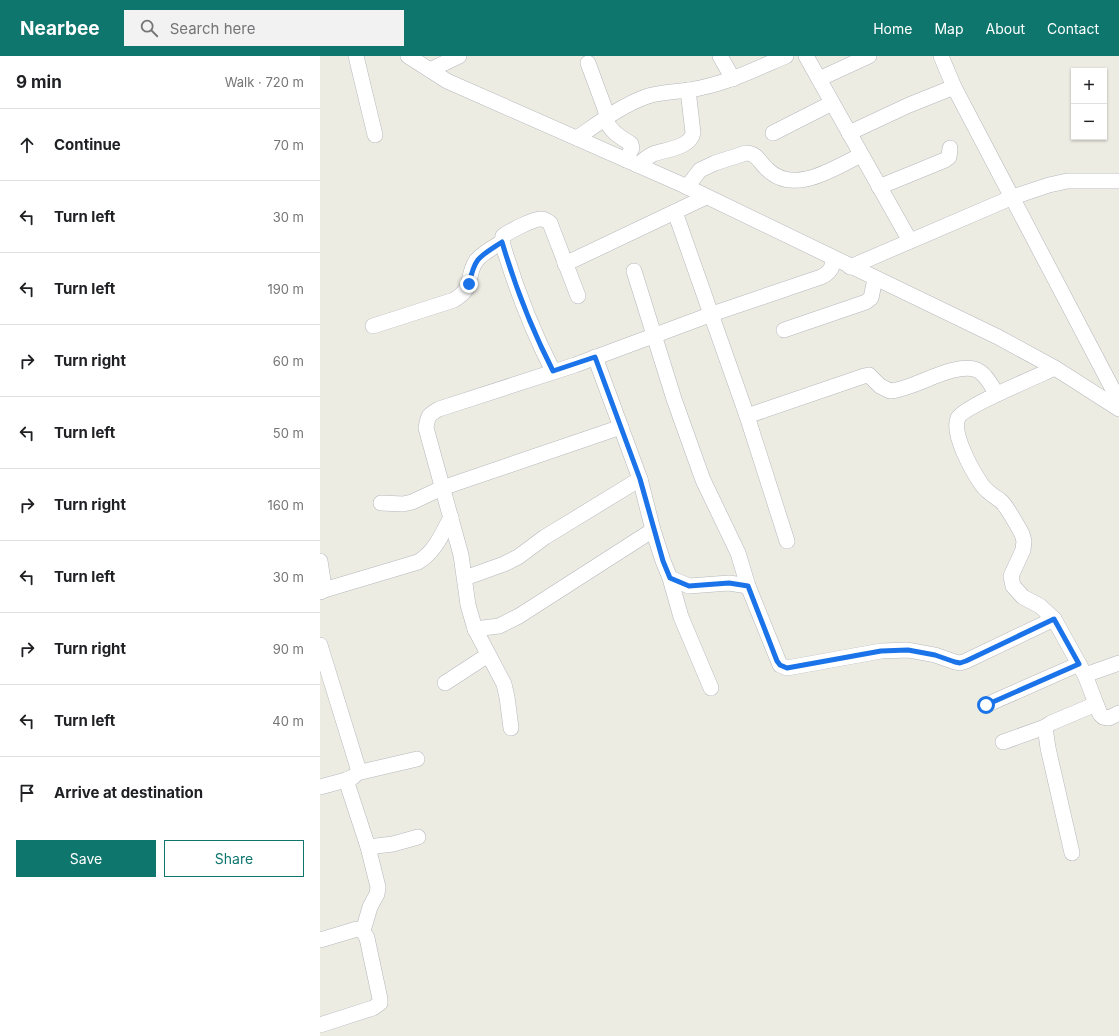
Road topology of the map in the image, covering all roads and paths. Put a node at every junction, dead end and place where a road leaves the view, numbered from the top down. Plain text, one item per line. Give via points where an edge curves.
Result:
1 (356, 56) edge
2 (408, 56) edge
3 (459, 56) edge
4 (720, 56) edge
5 (786, 56) edge
6 (806, 56) edge
7 (869, 56) edge
8 (940, 56) edge
9 (588, 63) dead end
10 (430, 70) junction
11 (819, 79) junction
12 (733, 80) junction
13 (954, 87) junction
14 (688, 90) junction
15 (832, 103) junction
16 (606, 118) junction
17 (773, 133) dead end
18 (849, 133) junction
19 (375, 135) dead end
20 (577, 138) junction
21 (950, 148) dead end
22 (862, 155) junction
23 (632, 162) junction
24 (1119, 181) edge
25 (879, 186) junction
26 (687, 187) junction
27 (706, 197) junction
28 (1012, 197) junction
29 (675, 212) junction
30 (910, 241) junction
31 (502, 242) junction
32 (834, 259) junction
33 (565, 264) junction
34 (850, 266) junction
35 (634, 271) dead end
36 (875, 279) junction
37 (578, 296) dead end
38 (712, 314) junction
39 (373, 326) dead end
40 (784, 330) dead end
41 (655, 335) junction
42 (595, 357) junction
43 (1055, 368) junction
44 (553, 371) junction
45 (1116, 387) edge
46 (997, 394) junction
47 (1119, 401) edge
48 (1119, 409) edge
49 (747, 416) junction
50 (621, 427) junction
51 (640, 479) junction
52 (442, 488) junction
53 (381, 503) dead end
54 (451, 518) junction
55 (653, 530) junction
56 (787, 541) dead end
57 (321, 578) edge
58 (465, 578) junction
59 (670, 578) junction
60 (748, 586) junction
61 (1054, 619) junction
62 (474, 629) junction
63 (320, 646) edge
64 (488, 655) junction
65 (1119, 663) edge
66 (1082, 670) junction
67 (445, 683) dead end
68 (711, 688) dead end
69 (1096, 704) junction
70 (986, 705) dead end
71 (1119, 713) edge
72 (1045, 727) junction
73 (511, 728) dead end
74 (1003, 742) dead end
75 (417, 759) dead end
76 (352, 776) junction
77 (320, 787) edge
78 (418, 837) dead end
79 (368, 847) junction
80 (1072, 852) dead end
81 (363, 931) junction
82 (320, 940) edge
83 (320, 1025) edge

1 - 19 street
2 - 10 street
3 - 10 street
4 - 12 street
5 - 12 street
6 - 11 street
7 - 11 street
8 - 13 street
9 - 16 street via 606,109
10 - 20 street via 447,82
11 - 15 street
12 - 14 street
13 - 18 street
13 - 28 street
14 - 16 street via 648,96
14 - 23 street via 693,134 691,139 684,144
15 - 17 street
15 - 18 street
16 - 20 street
16 - 23 street via 614,133 631,144
18 - 22 street
20 - 23 street
21 - 25 street via 945,160
22 - 25 street
22 - 26 street via 801,181 779,177 769,172 756,155 746,153 700,170
23 - 26 street
24 - 28 street via 1067,181
25 - 30 street
26 - 27 street
27 - 29 street
27 - 32 street
28 - 30 street
28 - 45 street
29 - 33 street
29 - 38 street
30 - 34 street
31 - 33 street via 503,236 514,229 543,219 550,223
31 - 39 street via 476,261 469,284 462,295 454,300
31 - 44 street via 530,320
32 - 34 street
32 - 38 street via 831,269 825,275
33 - 37 street
34 - 36 street
35 - 41 street
36 - 40 street via 871,298 866,302
36 - 43 street via 998,337
38 - 41 street
38 - 49 street
41 - 42 street
41 - 60 street via 674,399 703,480 738,553
42 - 44 street
42 - 50 street
43 - 46 street
43 - 48 street
44 - 52 street via 439,409 428,417 426,428
45 - 47 street
46 - 49 street via 977,370 960,369 890,391 868,375
46 - 61 street via 958,417 957,429 968,461 982,485 1000,501 1022,534 1024,545 1011,576 1013,586 1023,597 1040,606
49 - 56 street
50 - 51 street
50 - 52 street
51 - 55 street
51 - 58 street via 514,559
52 - 53 street via 412,502
52 - 54 street
54 - 57 street via 433,549 418,562
54 - 58 street
55 - 59 street
55 - 62 street via 519,616 500,626
58 - 62 street
59 - 60 street via 689,586 729,583
59 - 68 street via 681,617
60 - 61 street via 777,661 787,668 881,651 908,650 960,663
61 - 66 street
62 - 64 street
63 - 76 street via 358,768
64 - 67 street
64 - 73 street via 504,684
65 - 66 street
66 - 69 street
66 - 70 street
69 - 71 street via 1100,714 1106,718
69 - 72 street
72 - 74 street
72 - 80 street
75 - 76 street
76 - 77 street
76 - 79 street
78 - 79 street
79 - 81 street via 378,887
81 - 82 street via 357,929
81 - 83 street via 367,938 380,1003 374,1008

